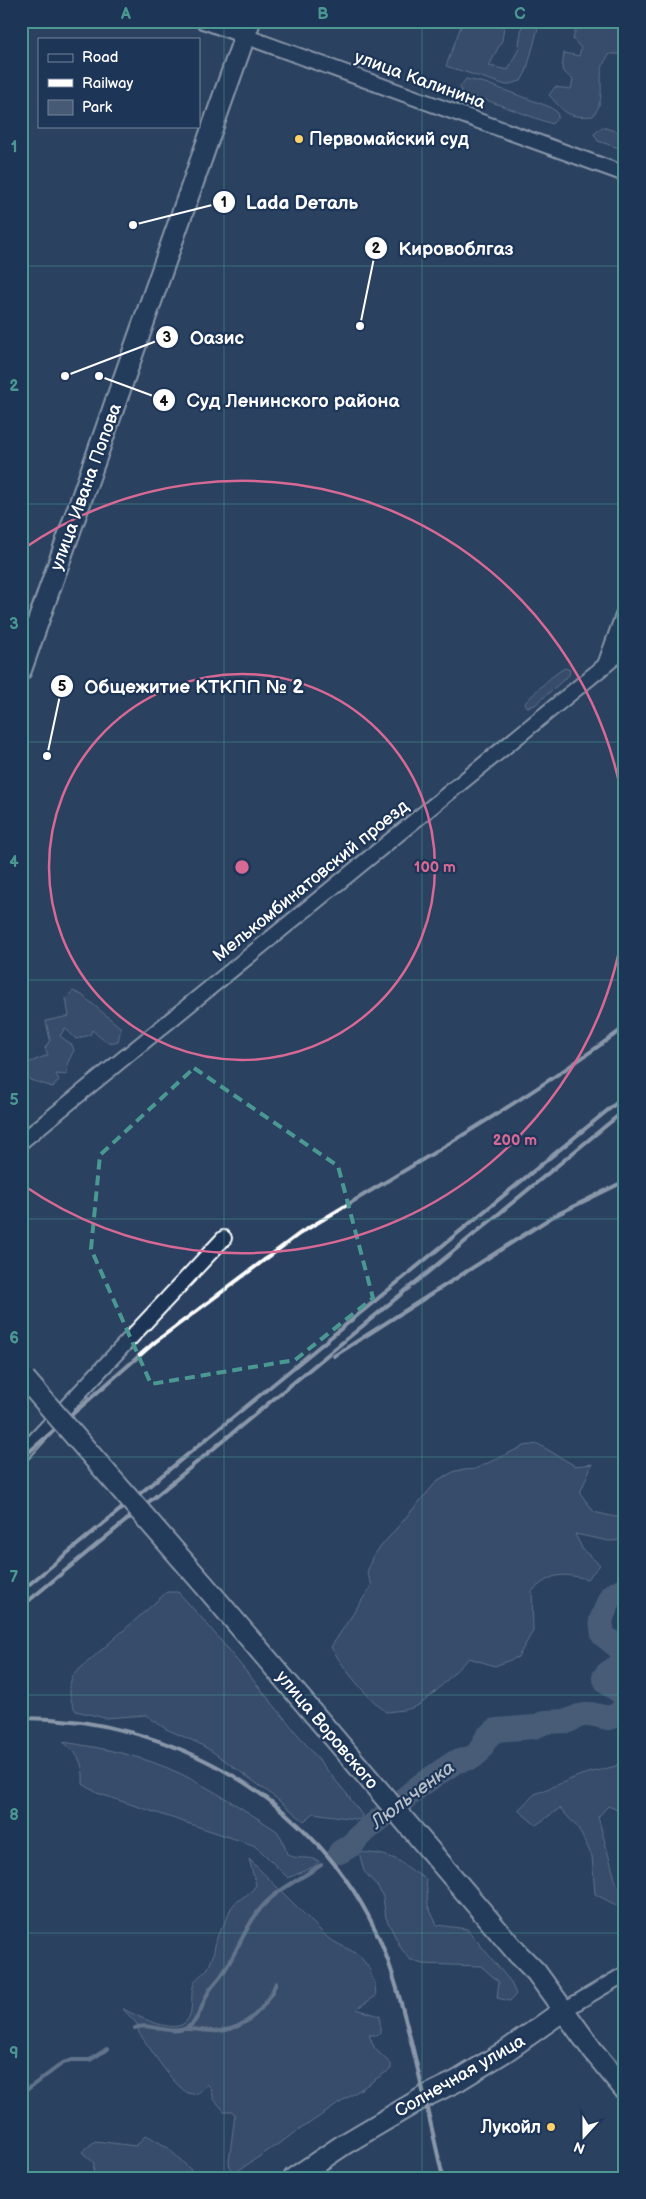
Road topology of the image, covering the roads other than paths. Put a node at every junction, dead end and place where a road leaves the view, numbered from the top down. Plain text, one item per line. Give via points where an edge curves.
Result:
1 (203, 21) edge
2 (248, 29) edge
3 (625, 174) edge
4 (625, 610) edge
5 (625, 649) edge
6 (605, 666) junction
7 (21, 670) edge
8 (21, 1142) edge
9 (224, 1238) dead end
10 (23, 1377) edge
11 (21, 1455) edge
12 (625, 1974) edge
13 (564, 2010) junction
14 (625, 2090) edge
15 (294, 2178) edge

1 - 2 street, улица Калинина
2 - 3 street, улица Калинина
2 - 7 main road, улица Ивана Попова
4 - 6 street
5 - 6 street, Мелькомбинатовский проезд
6 - 8 street, Мелькомбинатовский проезд
9 - 11 street
10 - 13 main road, улица Воровского, bridge via 536,1972
12 - 13 street, Солнечная улица
13 - 14 main road, улица Воровского via 592,2051
13 - 15 main road, Солнечная улица via 506,2051 408,2106

